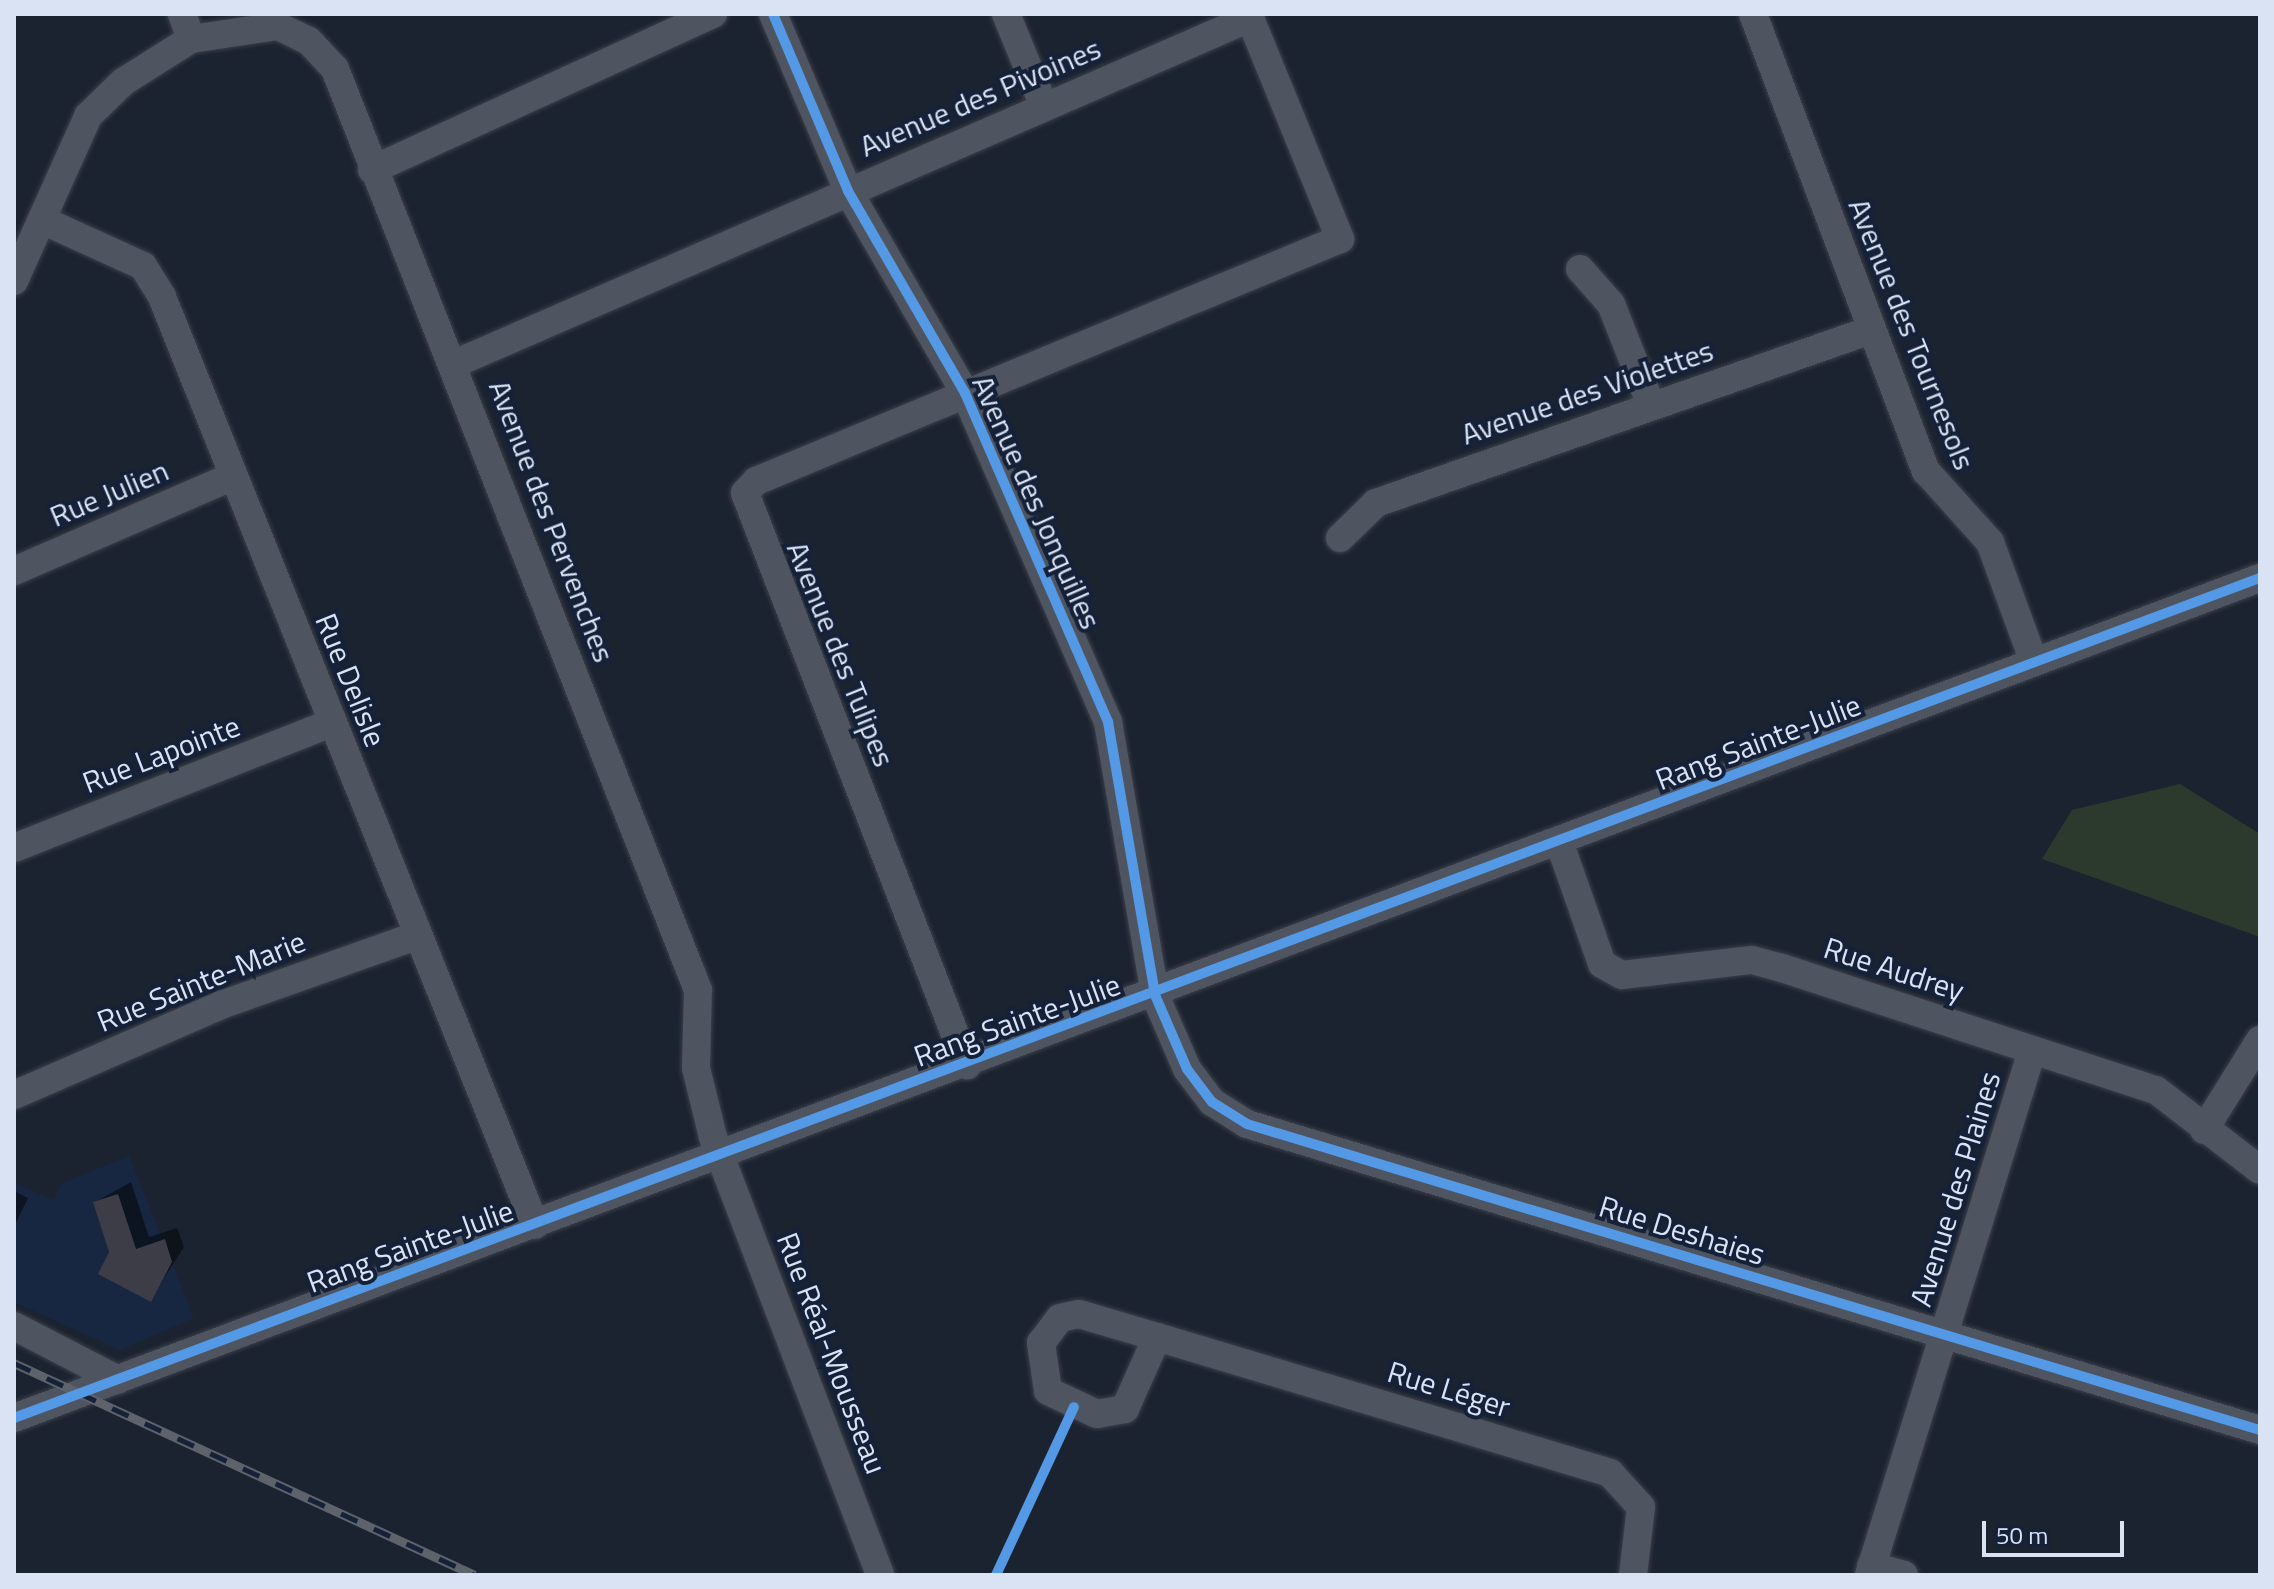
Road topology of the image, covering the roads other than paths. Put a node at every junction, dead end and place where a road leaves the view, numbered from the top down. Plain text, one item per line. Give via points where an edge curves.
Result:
1 (713, 14) edge
2 (773, 14) edge
3 (1006, 14) edge
4 (1753, 14) edge
5 (187, 27) edge
6 (1044, 106) junction
7 (372, 170) junction
8 (848, 191) junction
9 (42, 220) junction
10 (1580, 269) dead end
11 (14, 281) edge
12 (1868, 331) junction
13 (454, 364) junction
14 (965, 393) junction
15 (1651, 405) junction
16 (231, 477) junction
17 (1340, 538) dead end
18 (14, 571) edge
19 (2260, 578) edge
20 (2034, 662) junction
21 (332, 723) junction
22 (1560, 844) junction
23 (14, 848) edge
24 (416, 936) junction
25 (1155, 995) junction
26 (2260, 1040) edge
27 (2032, 1051) junction
28 (967, 1065) junction
29 (14, 1095) edge
30 (2204, 1130) junction
31 (719, 1157) junction
32 (2260, 1170) edge
33 (535, 1225) junction
34 (14, 1326) edge
35 (1947, 1335) junction
36 (1157, 1337) dead end
37 (118, 1380) junction
38 (14, 1418) edge
39 (2260, 1430) edge
40 (1870, 1571) edge
41 (880, 1575) edge
42 (1633, 1575) edge
43 (1904, 1575) edge

1 - 7 street
2 - 8 street, Avenue des Jonquilles
3 - 6 street
4 - 12 street, Avenue des Tournesols
5 - 7 street, Avenue des Pervenches via 278,26 309,41 335,69
5 - 9 street via 88,116
6 - 8 street, Avenue des Pivoines
6 - 14 street, Avenue des Pivoines via 1250,18 1340,239
7 - 13 street, Avenue des Pervenches
8 - 13 street, Avenue des Pivoines
8 - 14 street, Avenue des Jonquilles
9 - 11 street
9 - 16 street, Rue Delisle via 143,266
10 - 15 street via 1611,304
12 - 15 street, Avenue des Violettes
12 - 20 street, Avenue des Tournesols via 1938,493 1990,542
13 - 31 street, Avenue des Pervenches via 698,990 696,1068
14 - 25 street, Avenue des Jonquilles via 1108,722
14 - 28 street, Avenue des Tulipes via 756,481 744,498
15 - 17 street, Avenue des Violettes via 1376,503
16 - 18 street, Rue Julien
16 - 21 street, Rue Delisle
19 - 20 street, Rang Sainte-Julie
20 - 22 street, Rang Sainte-Julie
21 - 23 street, Rue Lapointe
21 - 24 street, Rue Delisle
22 - 25 street, Rang Sainte-Julie
22 - 27 street, Rue Audrey via 1602,964 1622,975 1752,960
24 - 29 street, Rue Sainte-Marie via 221,1005
24 - 33 street, Rue Delisle
25 - 28 street, Rang Sainte-Julie
25 - 35 street, Rue Deshaies via 1197,1086 1247,1124
26 - 30 street
27 - 30 street, Rue Audrey via 2156,1090
27 - 35 street, Avenue des Plaines
28 - 31 street, Rang Sainte-Julie
30 - 32 street, Rue Audrey
31 - 33 street, Rang Sainte-Julie
31 - 41 street, Rue Réal-Mousseau
33 - 37 street, Rang Sainte-Julie
34 - 37 street
35 - 39 street, Rue Deshaies
35 - 40 street, Avenue des Plaines
36 - 42 street, Rue Léger via 1610,1473 1641,1507
37 - 38 street, Rang Sainte-Julie
40 - 43 street

